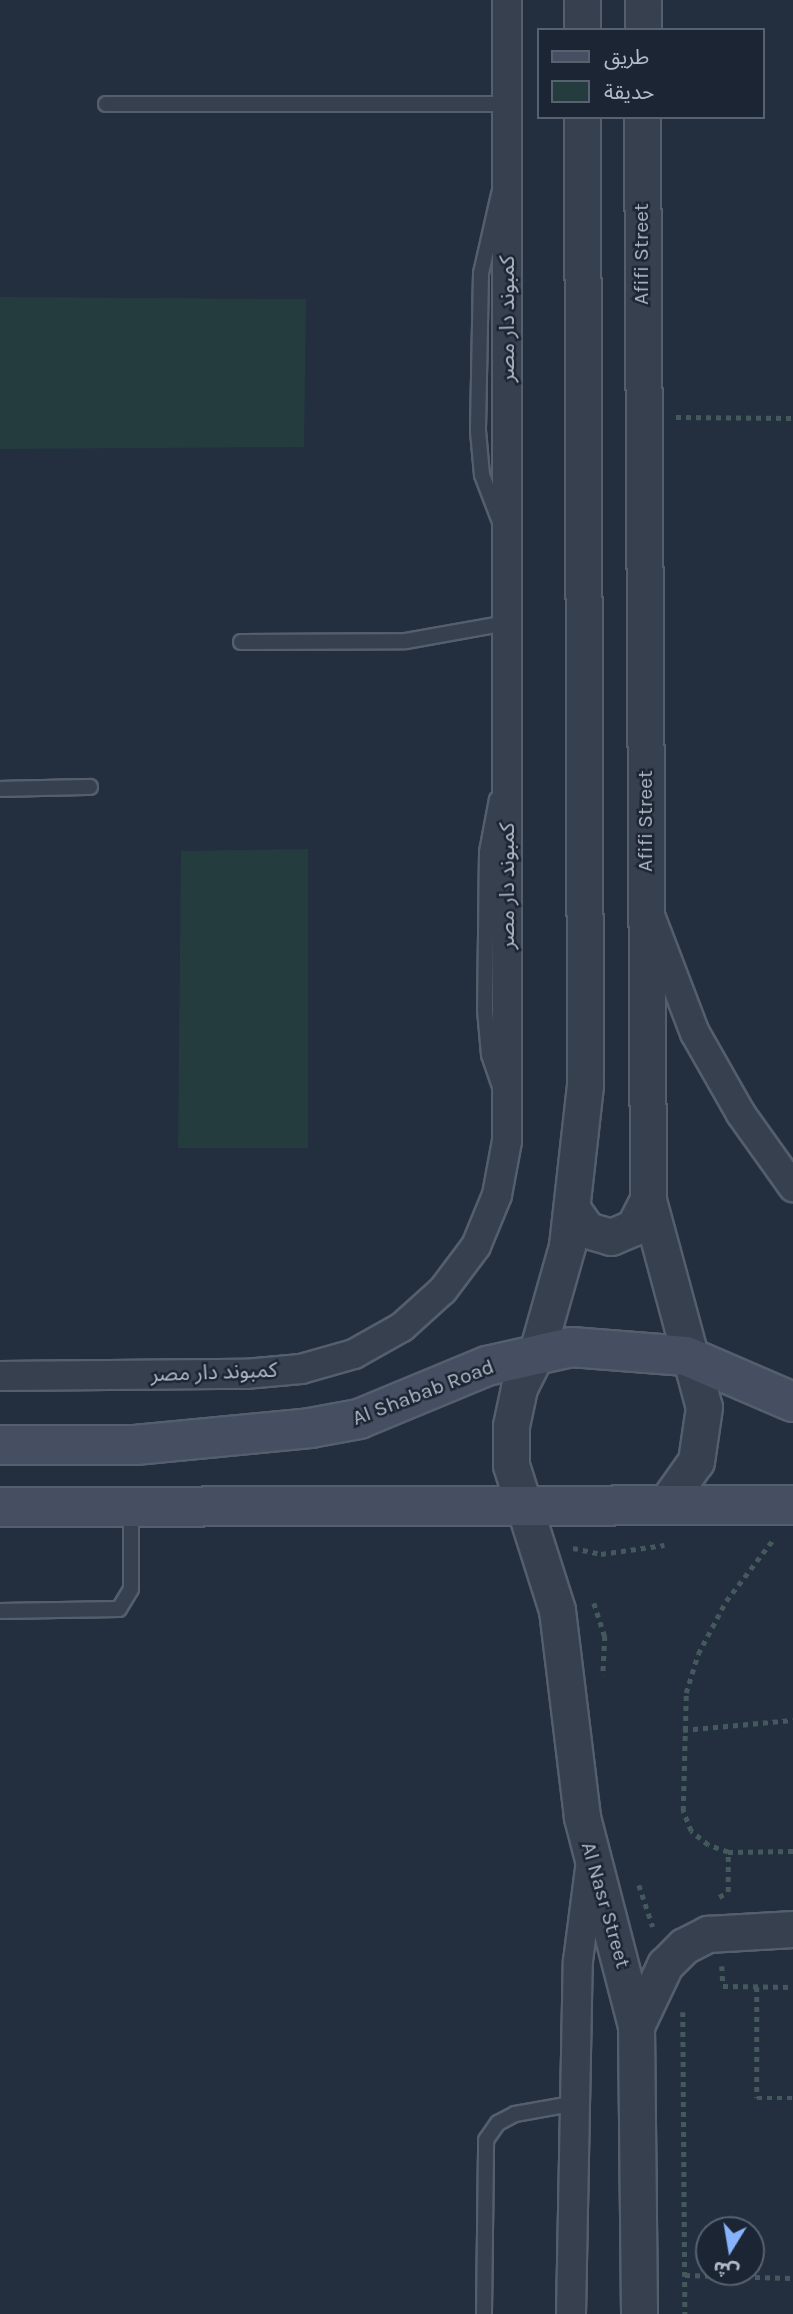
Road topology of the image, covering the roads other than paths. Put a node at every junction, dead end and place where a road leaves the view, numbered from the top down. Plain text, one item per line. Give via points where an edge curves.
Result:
1 (582, 0) edge
2 (643, 0) edge
3 (505, 3) edge
4 (582, 28) edge
5 (643, 28) edge
6 (106, 104) dead end
7 (507, 104) junction
8 (582, 119) edge
9 (642, 119) edge
10 (640, 250) junction
11 (583, 252) junction
12 (507, 623) junction
13 (241, 642) dead end
14 (90, 787) dead end
15 (0, 789) edge
16 (646, 905) junction
17 (793, 1186) edge
18 (648, 1200) junction
19 (573, 1210) junction
20 (537, 1352) junction
21 (686, 1356) junction
22 (0, 1376) edge
23 (793, 1402) edge
24 (0, 1445) edge
25 (519, 1504) junction
26 (664, 1505) junction
27 (131, 1506) junction
28 (0, 1507) edge
29 (788, 1522) edge
30 (0, 1611) edge
31 (591, 1861) junction
32 (793, 1929) edge
33 (636, 2026) junction
34 (576, 2103) junction
35 (484, 2314) edge
36 (571, 2314) edge
37 (639, 2314) edge

1 - 4 street
2 - 5 street
3 - 7 street, كمبوند دار مصر
6 - 7 lane
7 - 12 street, كمبوند دار مصر
8 - 11 street
9 - 10 street, Afifi Street
10 - 11 street
10 - 16 street, Afifi Street
11 - 19 street via 586,1023 582,1149
12 - 13 lane via 406,641
12 - 22 street, كمبوند دار مصر via 507,1107 497,1195 476,1246 443,1290 402,1327 354,1354 301,1369 245,1374
14 - 15 lane
16 - 17 street via 695,1033 740,1114
16 - 18 street, Afifi Street
18 - 19 street via 634,1227 611,1237 587,1230
18 - 21 street, Afifi Street
19 - 20 street via 560,1281
20 - 21 main road, Al Shabab Road via 608,1346
20 - 24 main road, Al Shabab Road via 487,1366 359,1419 310,1428 135,1445
20 - 25 street via 519,1388 511,1426
21 - 23 main road, Al Shabab Road
21 - 26 street, Afifi Street via 704,1407 703,1435 683,1484
25 - 26 main road
25 - 27 main road
25 - 31 street, Al Nasr Street via 557,1610
26 - 29 main road
27 - 28 main road
27 - 30 lane via 131,1589 119,1609
31 - 33 street, Al Nasr Street via 618,1942
31 - 34 street via 578,1961
32 - 33 street via 708,1934 684,1946 665,1965
33 - 37 street, Al Nasr Street
34 - 35 lane via 515,2114 498,2123 486,2140
34 - 36 street

